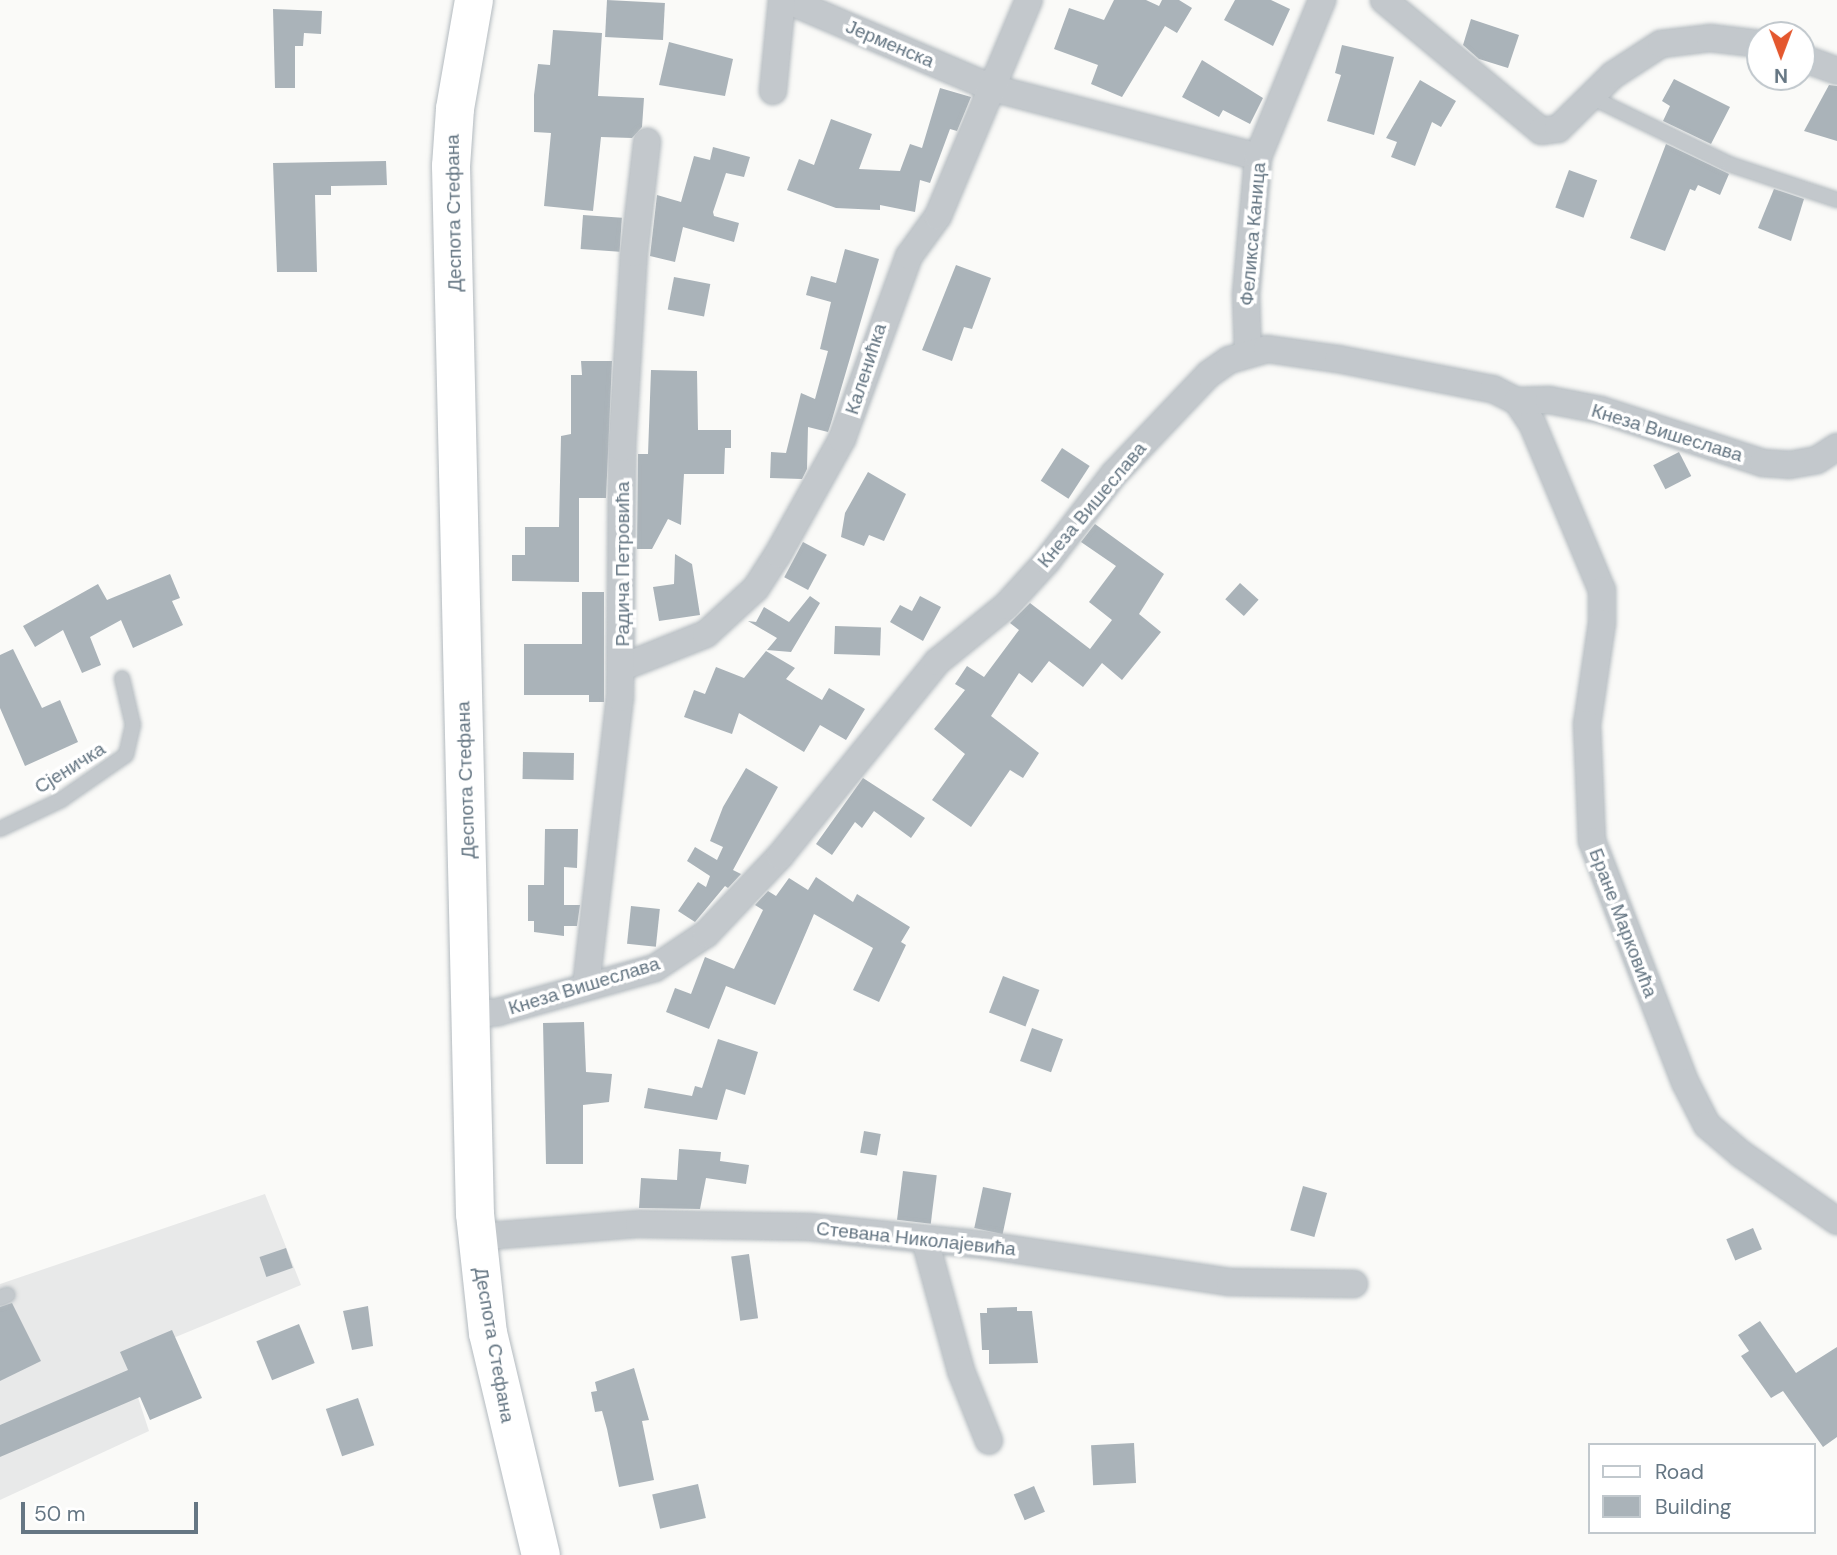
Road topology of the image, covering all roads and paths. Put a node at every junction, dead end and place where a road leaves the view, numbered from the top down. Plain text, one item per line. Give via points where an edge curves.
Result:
1 (474, 0) edge
2 (785, 0) edge
3 (1029, 0) edge
4 (1322, 0) edge
5 (1384, 0) edge
6 (1746, 42) edge
7 (1816, 63) edge
8 (1837, 71) edge
9 (992, 88) junction
10 (774, 91) dead end
11 (1591, 97) junction
12 (647, 142) dead end
13 (1258, 157) junction
14 (1837, 200) edge
15 (1248, 354) junction
16 (1517, 401) junction
17 (1837, 447) edge
18 (623, 667) junction
19 (122, 678) dead end
20 (0, 829) edge
21 (586, 986) junction
22 (472, 1014) junction
23 (1837, 1222) edge
24 (476, 1237) junction
25 (925, 1240) junction
26 (1354, 1284) dead end
27 (989, 1441) dead end
28 (541, 1555) edge

1 - 22 main road, Деспота Стефана via 455,109 451,166
2 - 9 street, Јерменска
2 - 10 street
3 - 9 street, Каленићка
4 - 13 street, Феликса Каница
5 - 11 street via 1541,131 1558,129
6 - 11 street via 1710,38 1661,44 1613,75
7 - 8 street
9 - 13 street, Јерменска
9 - 18 street, Каленићка via 938,216 909,256 842,439 778,554 756,588 706,634
11 - 14 lane via 1729,164
12 - 18 street, Радича Петровића via 634,253 622,448
13 - 15 street, Феликса Каница via 1246,295
15 - 16 street, Кнеза Вишеслава via 1268,349 1338,359 1493,390
15 - 21 street, Кнеза Вишеслава via 1209,374 1114,474 1006,606 937,662 780,856 720,922 655,968
16 - 17 street, Кнеза Вишеслава via 1549,400 1601,410 1763,463 1817,460
16 - 23 street, Бране Марковића via 1532,423 1602,590 1602,623 1587,724 1591,841 1685,1082 1707,1125
18 - 21 street, Радича Петровића
19 - 20 lane, Сјеничка via 133,725 127,755 61,800
21 - 22 street, Кнеза Вишеслава via 498,1012
22 - 24 main road, Деспота Стефана
24 - 25 street, Стевана Николајевића via 639,1224 719,1224 809,1227
24 - 28 main road, Деспота Стефана via 490,1346
25 - 26 street, Стевана Николајевића via 1230,1282
25 - 27 street via 961,1371

